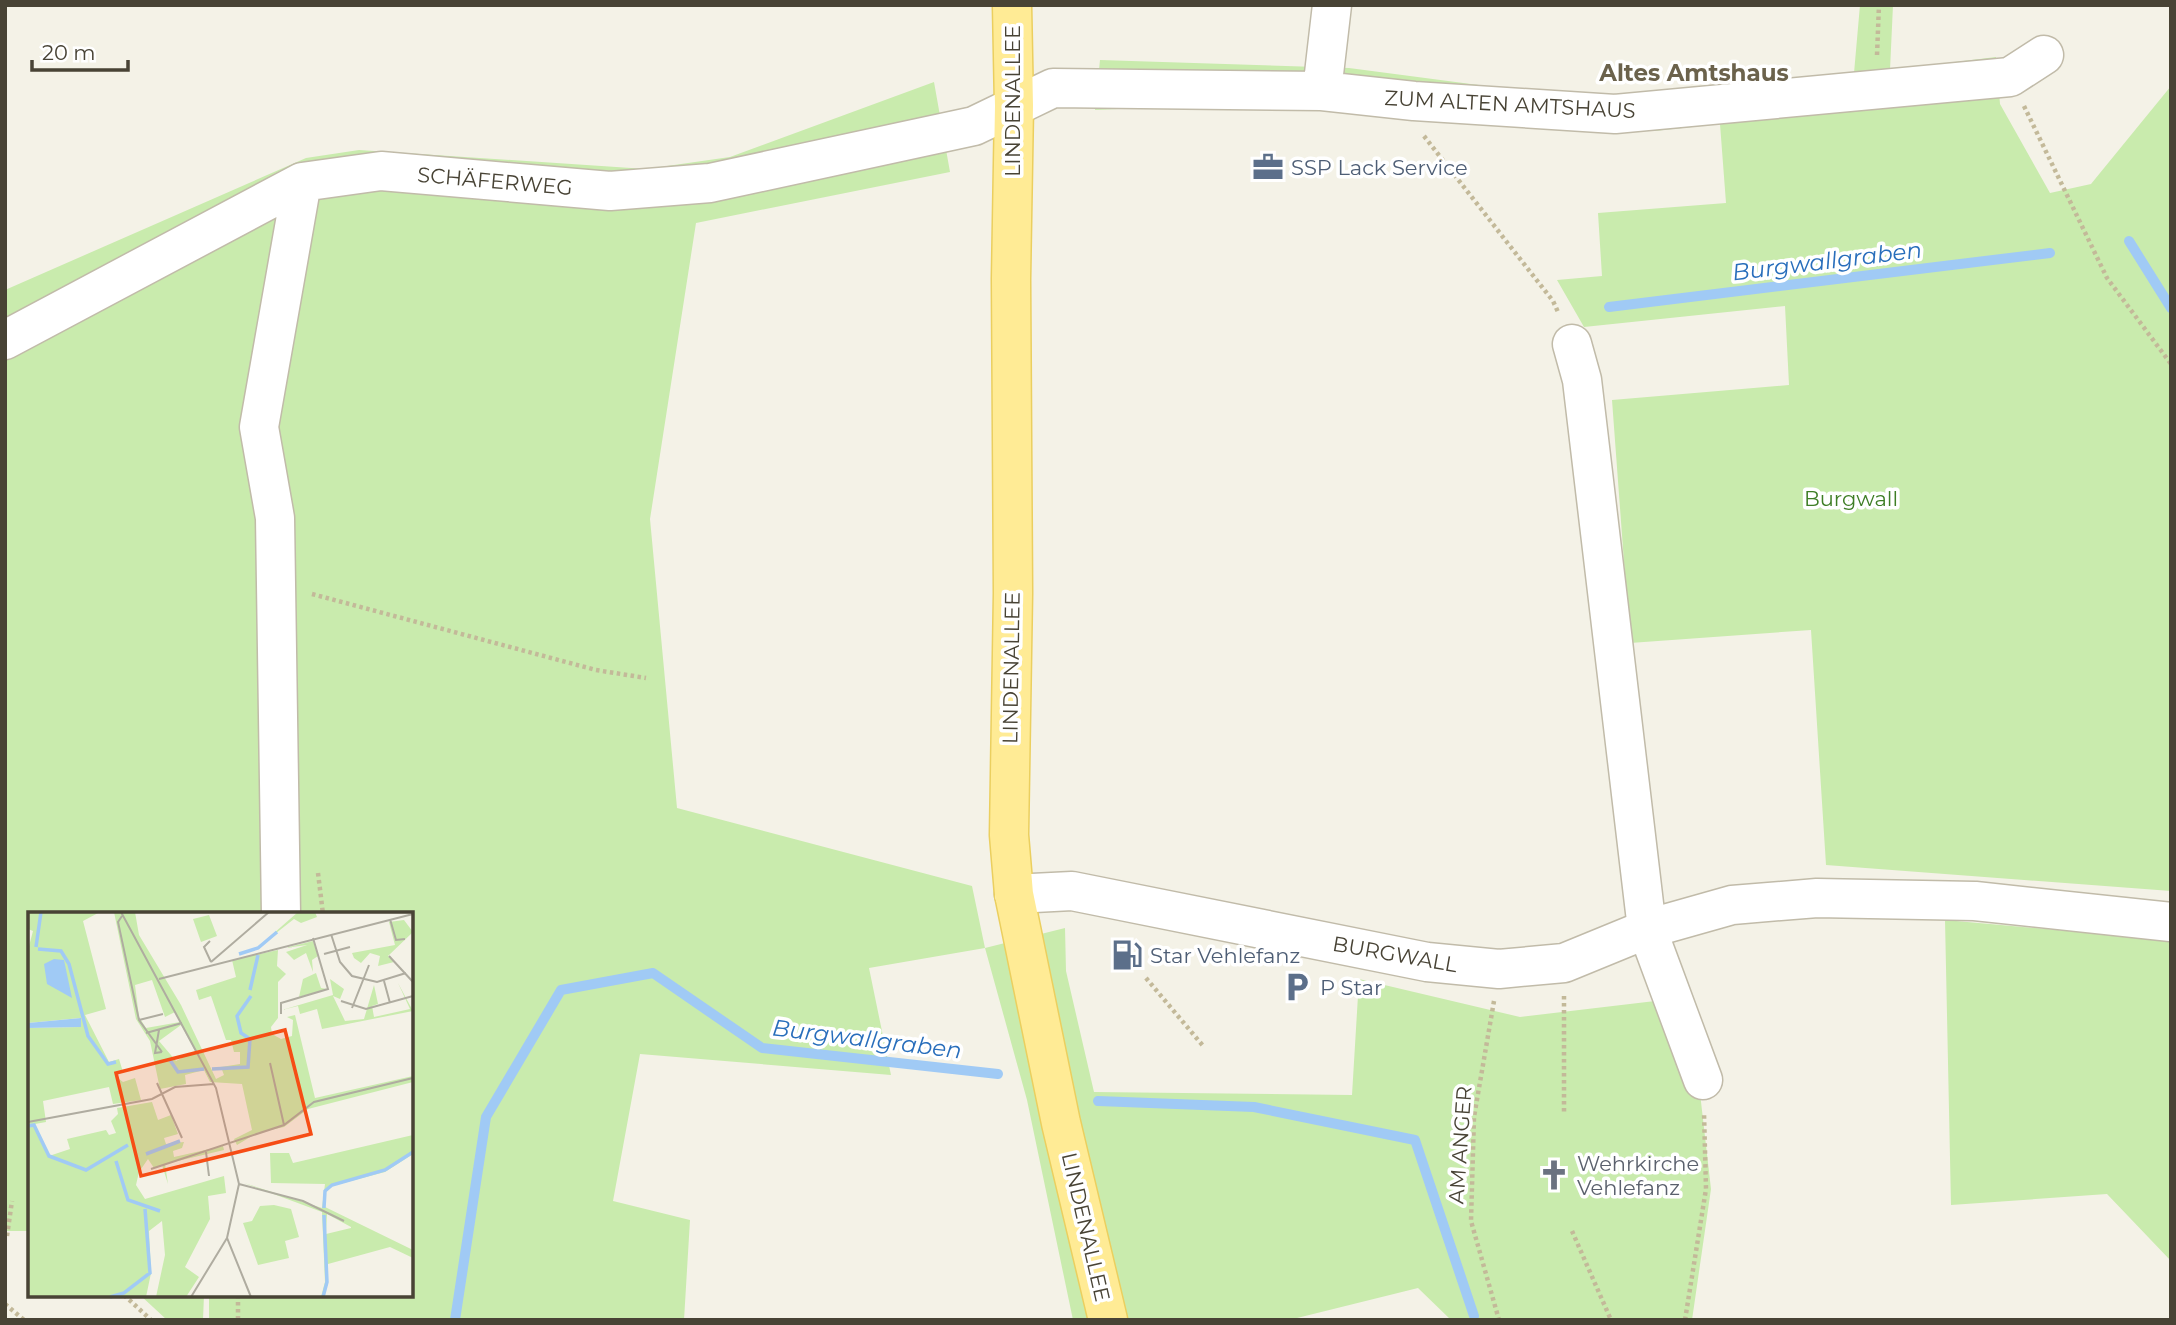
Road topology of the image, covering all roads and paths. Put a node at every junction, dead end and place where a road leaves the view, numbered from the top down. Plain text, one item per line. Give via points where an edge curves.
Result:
1 (1012, 5) edge
2 (1332, 5) edge
3 (1879, 5) edge
4 (2045, 55) dead end
5 (2010, 77) junction
6 (1322, 91) junction
7 (1875, 91) junction
8 (1414, 101) junction
9 (1014, 106) junction
10 (302, 181) junction
11 (5, 340) edge
12 (1572, 344) joint
13 (2171, 364) edge
14 (301, 591) dead end
15 (646, 678) dead end
16 (1014, 894) junction
17 (281, 912) edge
18 (2171, 922) edge
19 (1647, 929) junction
20 (1564, 963) junction
21 (1499, 969) junction
22 (1146, 978) dead end
23 (1204, 1047) dead end
24 (1703, 1080) joint
25 (1564, 1113) dead end
26 (12, 1201) dead end
27 (1572, 1231) dead end
28 (7, 1236) dead end
29 (126, 1297) edge
30 (238, 1297) edge
31 (5, 1304) edge
32 (24, 1320) edge
33 (151, 1320) edge
34 (238, 1320) edge
35 (1108, 1320) edge
36 (1499, 1320) edge
37 (1611, 1320) edge
38 (1685, 1320) edge

1 - 9 main road, LINDENALLEE
2 - 6 street
3 - 7 path
4 - 5 street, ZUM ALTEN AMTSHAUS
5 - 7 street, ZUM ALTEN AMTSHAUS
5 - 13 path via 2107,278
6 - 8 street, ZUM ALTEN AMTSHAUS
6 - 9 street, ZUM ALTEN AMTSHAUS via 1053,88
7 - 8 street, ZUM ALTEN AMTSHAUS via 1615,114
8 - 12 path via 1425,141 1553,301
9 - 10 street, SCHÄFERWEG via 974,125 710,183 610,191 381,171
9 - 16 main road, LINDENALLEE via 1009,835
10 - 11 street, SCHÄFERWEG
10 - 17 street via 259,427 275,518
12 - 19 street via 1582,380
14 - 15 path via 596,670
16 - 21 street, BURGWALL via 1072,891 1426,962
16 - 35 main road, LINDENALLEE
18 - 19 street, BURGWALL via 1975,901 1817,898 1732,905
19 - 20 street, BURGWALL
19 - 24 street
20 - 21 street, BURGWALL
20 - 25 path
21 - 36 path, AM ANGER via 1474,1116 1471,1221
22 - 23 path
24 - 38 path via 1706,1189
26 - 28 path
27 - 37 path
29 - 33 path
30 - 34 path
31 - 32 path

